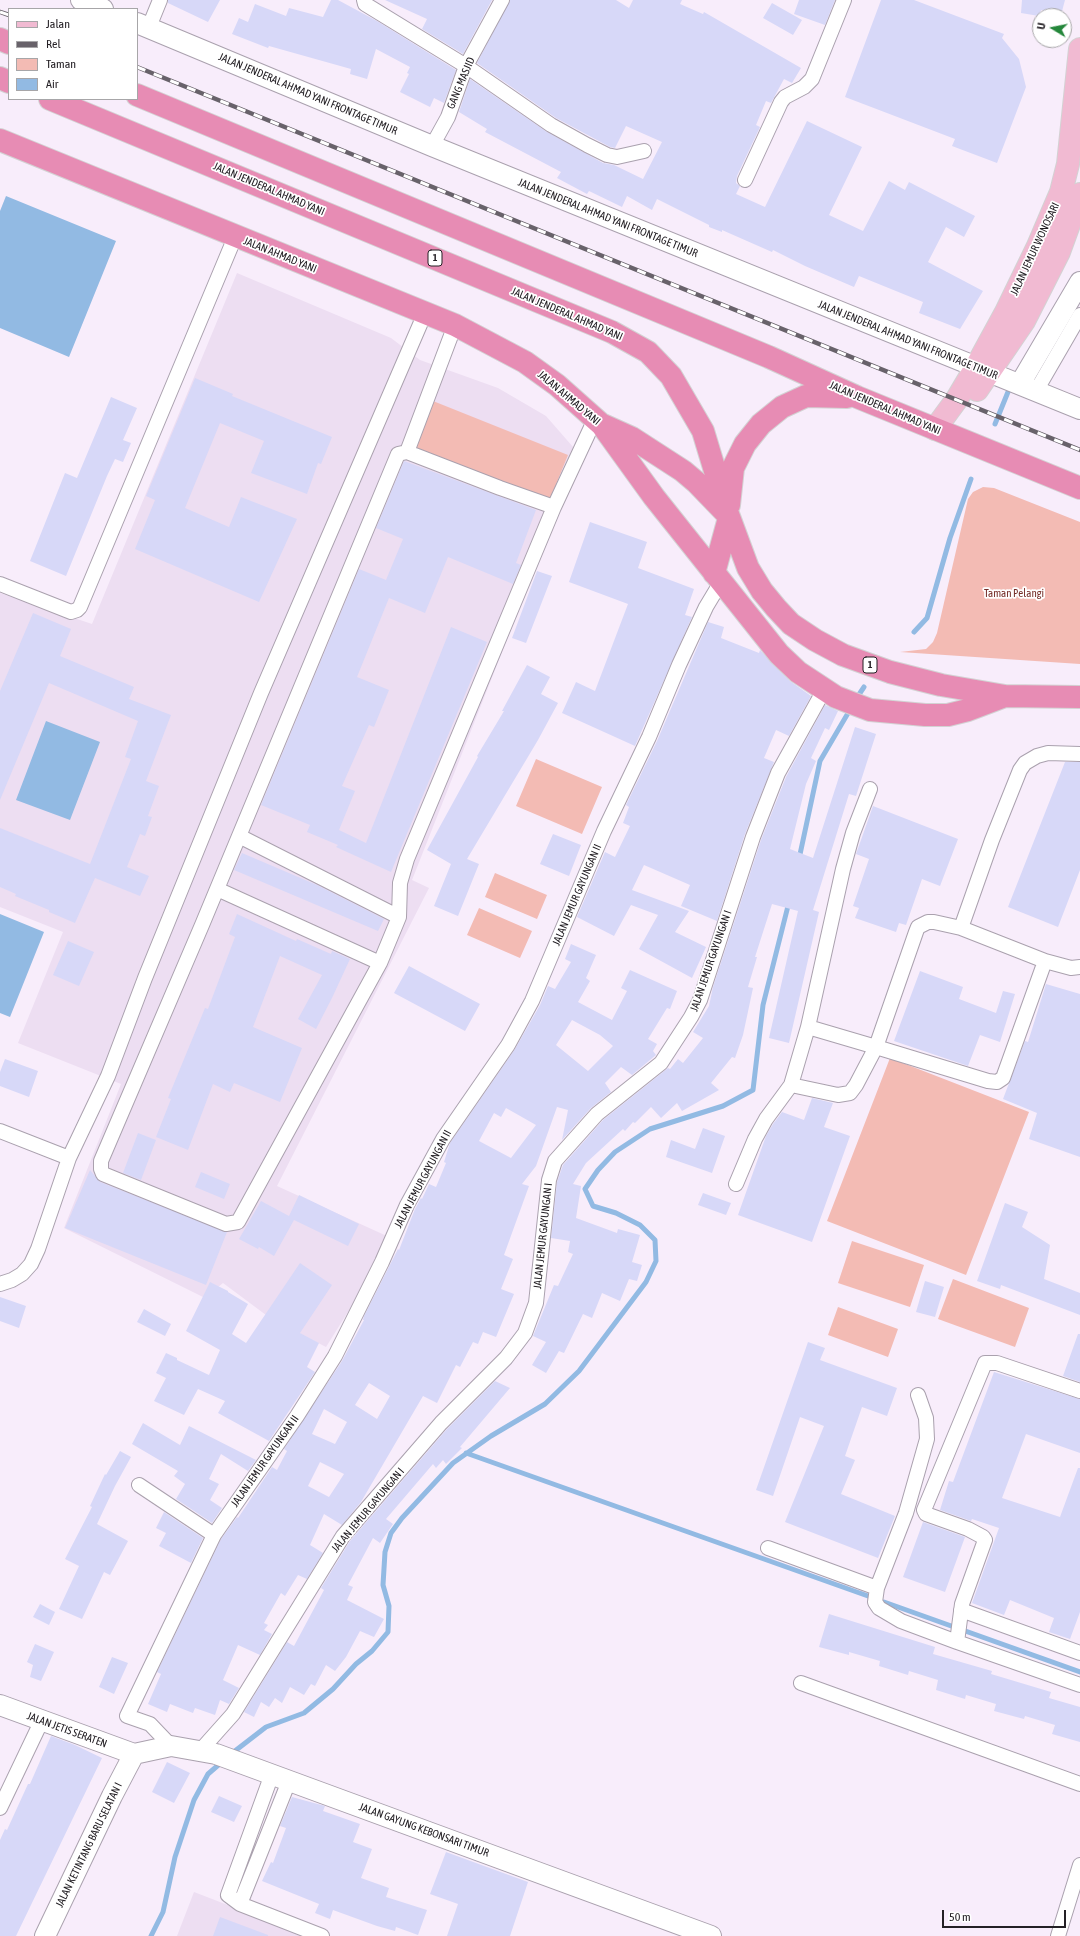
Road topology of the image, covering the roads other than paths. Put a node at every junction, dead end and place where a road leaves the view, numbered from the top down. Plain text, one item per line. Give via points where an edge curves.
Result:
1 (80, 0) edge
2 (160, 0) edge
3 (364, 0) edge
4 (502, 0) edge
5 (844, 0) edge
6 (100, 8) edge
7 (143, 25) edge
8 (1080, 49) edge
9 (466, 66) junction
10 (138, 95) edge
11 (52, 100) edge
12 (0, 140) edge
13 (432, 146) junction
14 (644, 151) dead end
15 (745, 180) dead end
16 (1080, 194) edge
17 (235, 237) junction
18 (1080, 282) edge
19 (425, 313) junction
20 (1080, 315) edge
21 (455, 325) junction
22 (983, 370) junction
23 (1028, 388) junction
24 (857, 397) junction
25 (1080, 409) edge
26 (599, 422) junction
27 (947, 435) junction
28 (407, 452) junction
29 (1080, 488) edge
30 (554, 507) junction
31 (728, 516) junction
32 (718, 578) junction
33 (0, 584) edge
34 (824, 690) junction
35 (1005, 696) junction
36 (1080, 697) edge
37 (1080, 754) edge
38 (870, 789) dead end
39 (239, 836) junction
40 (217, 889) junction
41 (399, 917) junction
42 (961, 928) junction
43 (1045, 961) junction
44 (380, 963) junction
45 (1080, 967) edge
46 (808, 1027) junction
47 (876, 1047) junction
48 (791, 1086) junction
49 (0, 1131) edge
50 (69, 1158) junction
51 (736, 1184) dead end
52 (0, 1284) edge
53 (1080, 1391) edge
54 (918, 1395) dead end
55 (139, 1485) dead end
56 (214, 1535) junction
57 (768, 1548) dead end
58 (877, 1588) junction
59 (958, 1627) junction
60 (1080, 1653) edge
61 (801, 1683) dead end
62 (1080, 1685) edge
63 (0, 1705) edge
64 (42, 1720) junction
65 (171, 1746) junction
66 (208, 1752) junction
67 (134, 1754) junction
68 (281, 1777) junction
69 (1080, 1784) edge
70 (0, 1808) edge
71 (1080, 1864) edge
72 (45, 1936) edge
73 (322, 1936) edge
74 (711, 1936) edge
75 (1058, 1936) edge

1 - 6 street
2 - 7 street
3 - 9 street via 365,4
4 - 9 street, GANG MASJID
5 - 15 street via 812,79 804,87 785,97
7 - 13 street, JALAN JENDERAL AHMAD YANI FRONTAGE TIMUR
8 - 22 main road, JALAN JEMUR WONOSARI via 1068,164 1061,192
9 - 13 street, GANG MASJID via 448,117
9 - 14 street via 551,125 594,149 617,157
10 - 24 highway, JALAN JENDERAL AHMAD YANI via 762,354
11 - 31 highway, JALAN JENDERAL AHMAD YANI / 1 via 612,332 648,352 671,376 703,431
12 - 17 highway, JALAN AHMAD YANI / 1
13 - 22 street, JALAN JENDERAL AHMAD YANI FRONTAGE TIMUR
16 - 22 main road, JALAN JEMUR WONOSARI via 1059,252 1024,321
17 - 19 highway, JALAN AHMAD YANI / 1
17 - 33 street via 80,607 71,612
18 - 23 street
19 - 21 highway, JALAN AHMAD YANI / 1
19 - 50 street via 261,693 108,1076
20 - 23 street
21 - 26 highway, JALAN AHMAD YANI / 1 via 525,362 557,385
21 - 28 street
22 - 23 street, JALAN JENDERAL AHMAD YANI FRONTAGE TIMUR
22 - 27 main road, JALAN JEMUR WONOSARI via 957,399
23 - 25 street, JALAN JENDERAL AHMAD YANI FRONTAGE TIMUR
24 - 27 highway, JALAN JENDERAL AHMAD YANI
24 - 31 highway via 806,396 782,407 761,424 745,444 733,468
26 - 30 street
26 - 31 highway via 632,438 683,471
26 - 32 highway, JALAN AHMAD YANI / 1
27 - 29 highway, JALAN JENDERAL AHMAD YANI
28 - 30 street
28 - 39 street via 398,454
30 - 41 street via 407,859 400,883
31 - 32 highway
31 - 35 highway, JALAN JENDERAL AHMAD YANI / 1 via 748,568 762,591 791,624 815,640 843,655 890,672 941,685
32 - 34 highway, JALAN AHMAD YANI / 1 via 779,654 798,672
32 - 56 street, JALAN JEMUR GAYUNGAN II via 649,737 604,831 532,1000 508,1045 443,1139 407,1206 335,1356 297,1416
34 - 35 highway, JALAN AHMAD YANI / 1 via 844,701 870,710 902,714 948,714 968,710
34 - 66 street, JALAN JEMUR GAYUNGAN I via 778,773 753,837 700,1000 692,1017 662,1063 597,1114 555,1161 548,1187 536,1302 525,1333 506,1358 441,1423 343,1536
35 - 36 highway, JALAN JENDERAL AHMAD YANI / 1
37 - 42 street via 1048,753 1037,756 1020,770
38 - 46 street via 853,833 843,869
39 - 40 street
39 - 41 street
40 - 44 street
40 - 44 street via 101,1161 100,1167 104,1174 226,1224 238,1222
41 - 44 street
42 - 43 street
42 - 47 street via 934,922 918,927
43 - 45 street via 1072,968
43 - 47 street via 1003,1078 997,1082
46 - 47 street
46 - 48 street
47 - 48 street via 850,1093 838,1095
48 - 51 street via 766,1119
49 - 50 street
50 - 52 street via 31,1264 22,1274
53 - 59 street via 997,1363 984,1364 924,1510 926,1514 968,1529 984,1539
54 - 58 street via 926,1418 927,1439 906,1513
55 - 56 street
56 - 65 street, JALAN JEMUR GAYUNGAN II via 127,1716 150,1724
57 - 58 street
58 - 59 street via 875,1602 879,1608 901,1621
59 - 60 street
59 - 62 street
61 - 69 street
63 - 64 street, JALAN JETIS SERATEN
64 - 67 street, JALAN JETIS SERATEN
64 - 70 street
65 - 66 street, JALAN GAYUNG KEBONSARI TIMUR
65 - 67 street, JALAN GAYUNG KEBONSARI TIMUR
66 - 68 street, JALAN GAYUNG KEBONSARI TIMUR
67 - 72 street, JALAN KETINTANG BARU SELATAN I
68 - 73 street via 228,1891 229,1897 240,1904
68 - 74 street, JALAN GAYUNG KEBONSARI TIMUR
71 - 75 street

